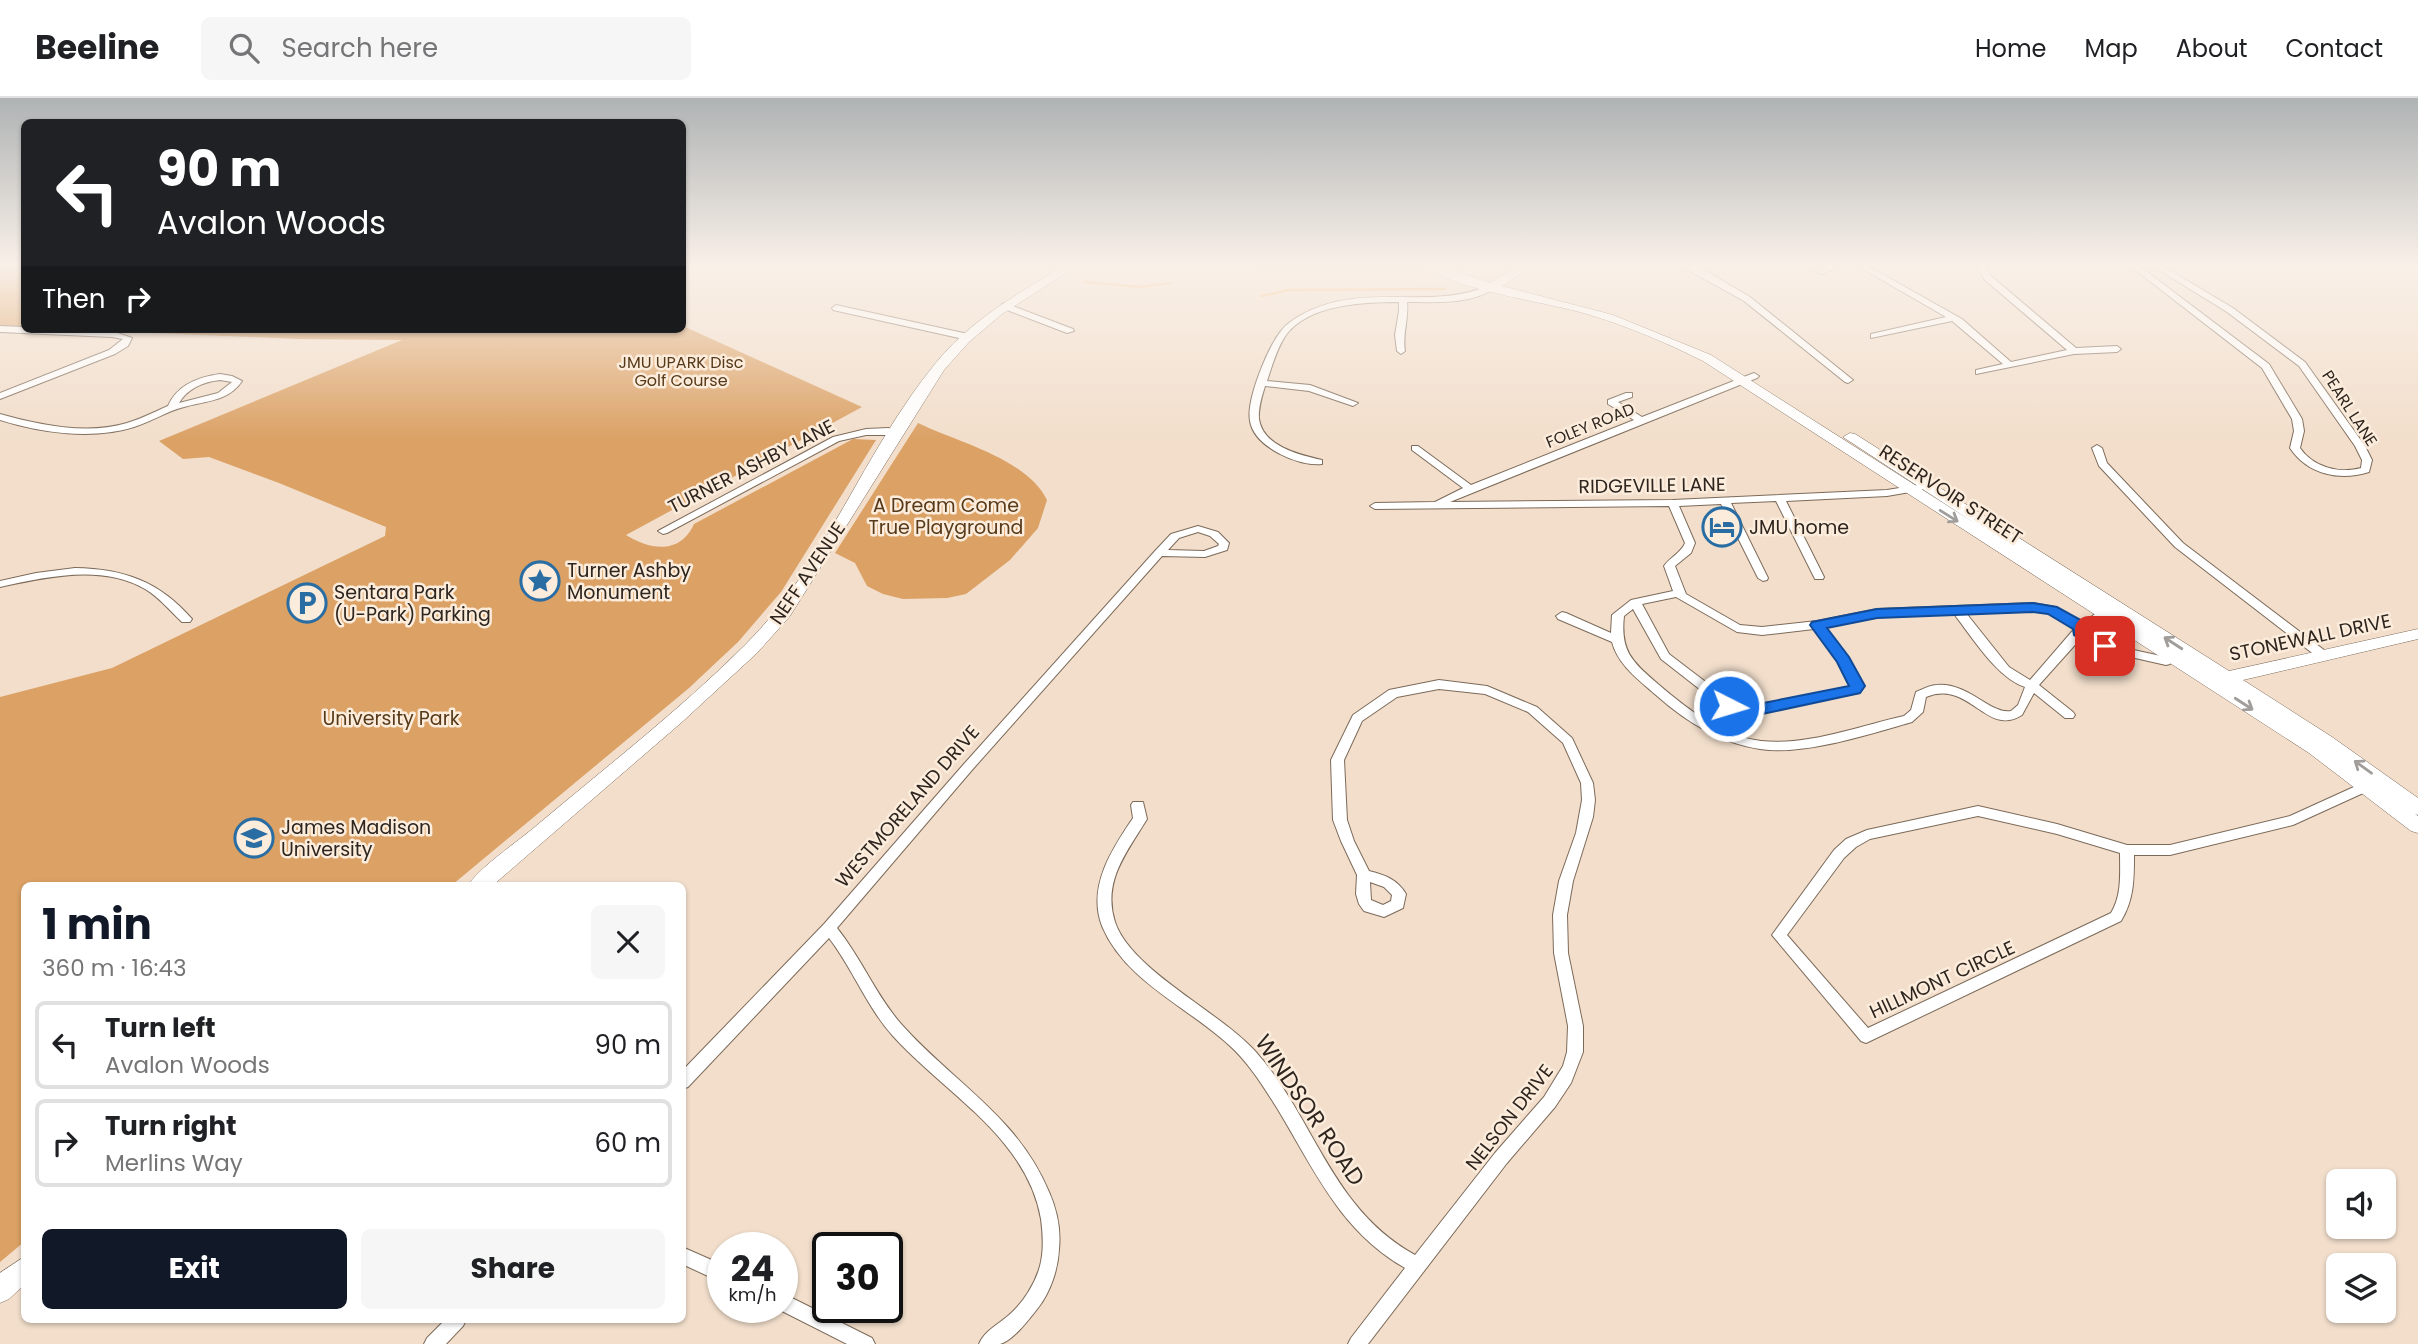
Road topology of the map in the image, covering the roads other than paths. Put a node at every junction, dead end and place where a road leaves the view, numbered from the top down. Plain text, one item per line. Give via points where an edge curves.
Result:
1 (905, 323) edge
2 (985, 323) edge
3 (1050, 323) edge
4 (1295, 323) edge
5 (1400, 323) edge
6 (1625, 323) edge
7 (1777, 323) edge
8 (1927, 323) edge
9 (1959, 323) edge
10 (2041, 323) edge
11 (2211, 323) edge
12 (2249, 323) edge
13 (0, 329) edge
14 (21, 330) edge
15 (1070, 331) dead end
16 (90, 333) edge
17 (1874, 336) dead end
18 (968, 337) junction
19 (2117, 349) dead end
20 (1401, 351) dead end
21 (2074, 351) junction
22 (2009, 365) junction
23 (1979, 372) dead end
24 (1749, 378) junction
25 (1848, 380) dead end
26 (1263, 383) junction
27 (1629, 395) dead end
28 (0, 396) edge
29 (1353, 403) dead end
30 (172, 407) junction
31 (0, 417) edge
32 (1642, 421) junction
33 (896, 432) junction
34 (1415, 448) dead end
35 (2097, 448) dead end
36 (1319, 462) dead end
37 (1928, 487) junction
38 (1470, 489) junction
39 (1908, 489) junction
40 (1779, 498) junction
41 (1725, 501) junction
42 (1673, 503) junction
43 (1438, 505) junction
44 (1376, 506) dead end
45 (663, 531) dead end
46 (1159, 553) junction
47 (1819, 577) dead end
48 (1763, 578) dead end
49 (0, 584) edge
50 (1678, 593) junction
51 (1635, 602) junction
52 (1957, 610) junction
53 (2103, 614) junction
54 (1562, 616) dead end
55 (186, 619) dead end
56 (1817, 625) junction
57 (2081, 629) junction
58 (2417, 636) edge
59 (1615, 639) junction
60 (2324, 656) junction
61 (2166, 661) dead end
62 (2219, 680) junction
63 (2032, 685) junction
64 (2069, 715) dead end
65 (2368, 786) junction
66 (1138, 805) dead end
67 (2418, 808) edge
68 (2418, 826) edge
69 (2127, 850) junction
70 (1364, 875) dead end
71 (483, 882) edge
72 (829, 928) junction
73 (686, 1078) edge
74 (686, 1257) edge
75 (1418, 1266) junction
76 (707, 1267) edge
77 (21, 1272) edge
78 (0, 1290) edge
79 (798, 1310) edge
80 (454, 1323) edge
81 (433, 1344) edge
82 (866, 1344) edge
83 (988, 1344) edge
84 (1357, 1344) edge

1 - 18 street
2 - 18 main road, NEFF AVENUE
3 - 15 street
4 - 26 street via 1278,340
5 - 20 street
6 - 24 main road, RESERVOIR STREET
7 - 25 street
8 - 17 street
9 - 22 street
10 - 21 street
11 - 12 street, PEARL LANE via 2266,366 2296,416 2299,456 2331,471 2366,470 2360,446 2307,369
13 - 14 street
16 - 28 street via 128,338 112,352
18 - 33 main road, NEFF AVENUE via 934,373
19 - 21 street
21 - 22 street
22 - 23 street
24 - 32 street, FOLEY ROAD
24 - 37 main road, RESERVOIR STREET
24 - 39 main road, RESERVOIR STREET
26 - 29 street via 1310,388
26 - 36 street via 1254,411 1261,434 1298,459
27 - 32 street via 1611,402
30 - 30 street via 181,393 198,383 221,377 237,381 223,394
30 - 31 street via 111,429 42,427
32 - 38 street, FOLEY ROAD
33 - 45 street, TURNER ASHBY LANE via 878,430 836,439
33 - 71 main road, NEFF AVENUE via 813,571 761,638 694,702
34 - 38 street
35 - 60 street via 2102,464 2173,540
37 - 39 street, RIDGEVILLE LANE
62 -> 37 main road, RESERVOIR STREET
38 - 43 street, FOLEY ROAD
39 - 40 street, RIDGEVILLE LANE
39 -> 53 main road, RESERVOIR STREET
40 - 41 street, RIDGEVILLE LANE
40 - 47 street
41 - 42 street, RIDGEVILLE LANE
41 - 48 street
42 - 43 street, RIDGEVILLE LANE
42 - 50 street via 1690,546 1670,563
43 - 44 street, RIDGEVILLE LANE
46 - 46 street, WESTMORELAND DRIVE via 1172,538 1194,529 1211,533 1224,543 1208,554
46 - 72 street, WESTMORELAND DRIVE
49 - 55 street via 67,573 117,576 149,588
50 - 51 street
50 - 56 street via 1746,630
51 - 56 street via 1665,656 1729,706 1753,710 1855,690 1843,660
51 - 59 street via 1618,615
52 - 56 street via 1877,613
52 - 57 street via 2051,610
52 - 63 street via 2005,670
53 - 57 street
53 - 62 main road, RESERVOIR STREET
54 - 59 street
57 - 61 street via 2105,646
57 - 63 street
58 - 60 main road, STONEWALL DRIVE
59 - 63 street via 1629,663 1695,718 1761,745 1794,744 1908,719 1917,712 1920,695 1946,687 2007,717 2021,710
60 - 62 main road, STONEWALL DRIVE
62 -> 65 main road, RESERVOIR STREET
67 -> 62 main road, RESERVOIR STREET via 2326,741
63 - 64 street
65 - 68 main road, RESERVOIR STREET
65 - 69 street, HILLMONT CIRCLE via 2294,820 2170,850
66 - 75 street, WINDSOR ROAD via 1140,819 1111,863 1104,887 1107,917 1116,939 1139,966 1243,1048 1347,1207 1388,1248
69 - 69 street, HILLMONT CIRCLE via 1978,811 1867,835 1839,854 1779,936 1866,1037 2116,917 2126,898
70 - 75 street, NELSON DRIVE via 1341,824 1336,778 1341,748 1353,724 1383,698 1437,684 1490,691 1545,720 1578,759 1587,783 1588,816 1567,874 1560,927 1561,956 1577,1026 1574,1056 1554,1095
72 - 73 street, WESTMORELAND DRIVE
72 - 83 street via 891,1023 999,1126 1026,1161 1051,1213 1054,1249 1038,1294 1022,1315
74 - 76 street
75 - 84 street, NELSON DRIVE
77 - 78 main road
79 - 82 street
80 - 81 street

